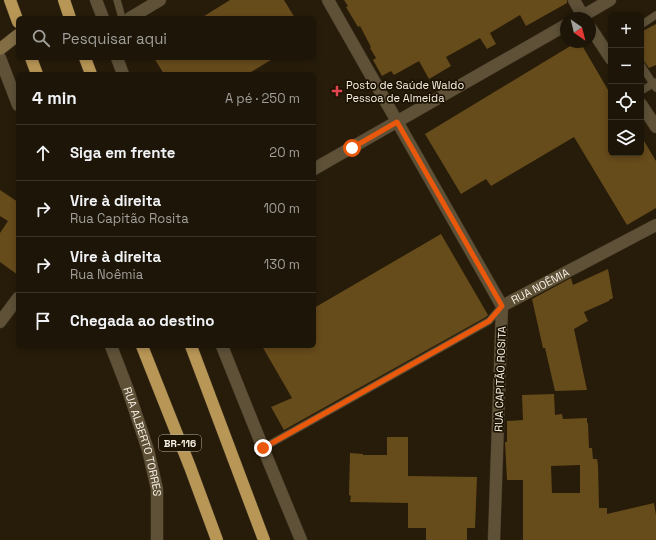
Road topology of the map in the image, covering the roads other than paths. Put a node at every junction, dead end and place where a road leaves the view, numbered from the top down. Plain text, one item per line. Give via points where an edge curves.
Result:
1 (10, 0) edge
2 (96, 0) edge
3 (117, 0) edge
4 (160, 0) edge
5 (328, 0) edge
6 (574, 0) edge
7 (610, 0) edge
8 (580, 12) edge
9 (590, 12) edge
10 (16, 16) edge
11 (102, 16) edge
12 (121, 16) edge
13 (133, 16) edge
14 (656, 16) edge
15 (644, 23) edge
16 (560, 28) edge
17 (596, 36) edge
18 (16, 37) edge
19 (0, 50) edge
20 (608, 54) edge
21 (0, 58) edge
22 (32, 60) edge
23 (86, 60) edge
24 (118, 60) edge
25 (644, 69) edge
26 (36, 72) edge
27 (90, 72) edge
28 (122, 72) edge
29 (655, 85) edge
30 (644, 90) edge
31 (16, 101) edge
32 (644, 109) edge
33 (397, 122) junction
34 (656, 127) edge
35 (316, 168) edge
36 (656, 225) edge
37 (16, 301) edge
38 (502, 306) junction
39 (0, 322) edge
40 (112, 348) edge
41 (143, 348) edge
42 (192, 348) edge
43 (223, 348) edge
44 (263, 448) junction
45 (157, 540) edge
46 (217, 540) edge
47 (264, 540) edge
48 (301, 540) edge
49 (494, 540) edge

1 - 10 highway
2 - 11 street
3 - 12 lane
4 - 13 street
5 - 33 street
6 - 8 street
7 - 9 street
14 - 15 lane
16 - 33 street
17 - 20 street
18 - 19 street
21 - 31 street
22 - 26 highway
23 - 27 highway
24 - 28 street
25 - 29 lane
29 - 30 lane
32 - 34 street
33 - 35 street
33 - 38 street
36 - 38 street, RUA NOÊMIA
37 - 39 street
38 - 44 lane, RUA NOÊMIA via 489,321
38 - 49 street, RUA CAPITÃO ROSITA
40 - 45 street, RUA ALBERTO TORRES via 148,450 157,489
41 - 46 highway, BR-116
42 - 47 highway
43 - 44 street
44 - 48 street

